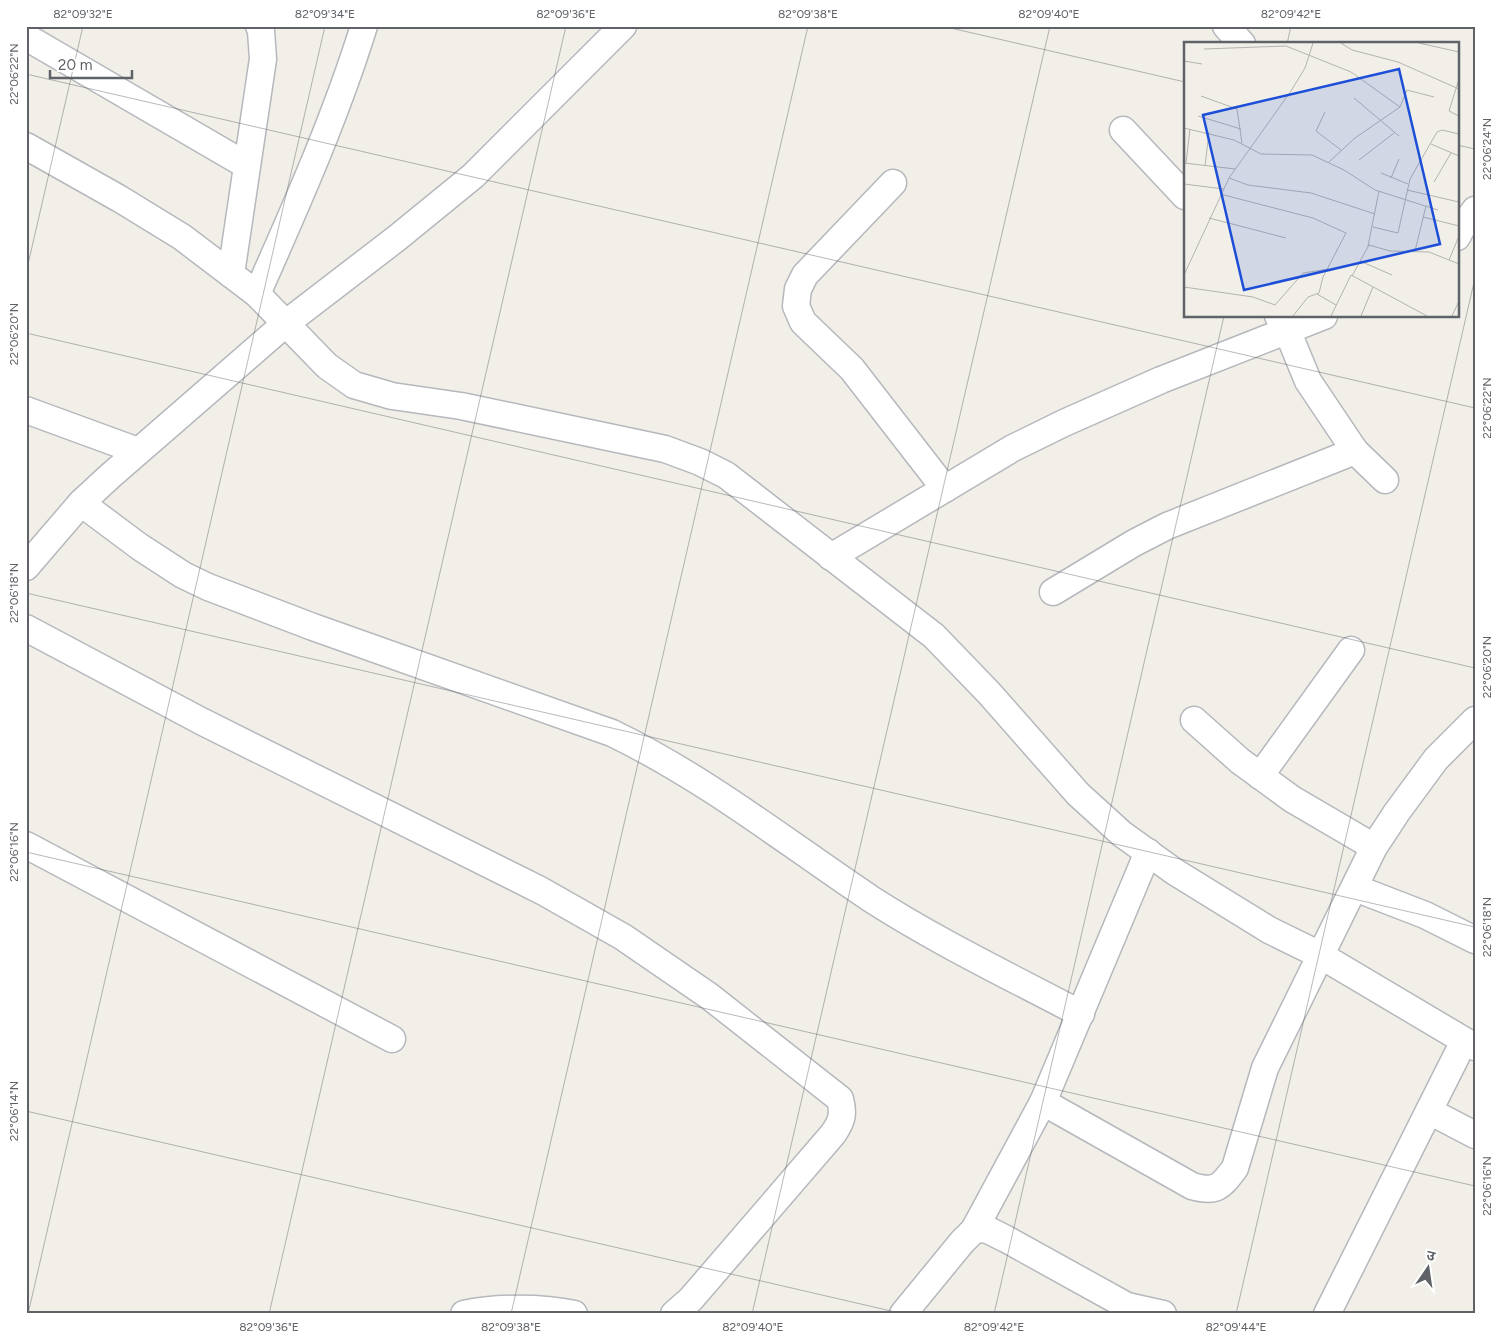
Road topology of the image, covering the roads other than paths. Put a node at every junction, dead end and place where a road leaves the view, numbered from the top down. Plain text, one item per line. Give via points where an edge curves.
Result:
1 (259, 26) edge
2 (364, 26) edge
3 (623, 26) edge
4 (1226, 26) edge
5 (26, 37) edge
6 (1240, 42) edge
7 (1123, 130) dead end
8 (26, 146) edge
9 (246, 165) junction
10 (893, 183) dead end
11 (1184, 195) edge
12 (1475, 210) edge
13 (1458, 235) edge
14 (231, 274) junction
15 (258, 294) junction
16 (1312, 318) edge
17 (1283, 323) edge
18 (285, 324) junction
19 (26, 410) edge
20 (138, 451) junction
21 (1355, 451) junction
22 (1385, 480) dead end
23 (945, 489) junction
24 (81, 504) junction
25 (831, 557) junction
26 (26, 567) edge
27 (1053, 592) dead end
28 (34, 632) edge
29 (1351, 650) dead end
30 (1194, 720) dead end
31 (1475, 720) edge
32 (1260, 776) junction
33 (26, 845) edge
34 (1374, 847) junction
35 (1148, 852) junction
36 (1355, 888) junction
37 (1475, 940) edge
38 (1320, 955) junction
39 (1081, 1014) junction
40 (392, 1039) dead end
41 (1469, 1044) edge
42 (1043, 1102) junction
43 (1429, 1111) junction
44 (1475, 1136) edge
45 (974, 1230) junction
46 (464, 1314) edge
47 (574, 1314) edge
48 (674, 1314) edge
49 (903, 1314) edge
50 (1163, 1314) edge
51 (1327, 1314) edge

1 - 9 street via 263,59
2 - 15 street via 324,140
3 - 18 street via 473,176
4 - 6 street
5 - 9 street
7 - 11 street
8 - 14 street via 182,237
9 - 14 street
10 - 23 street via 805,275 798,289 796,306 803,322 852,369
12 - 13 street
14 - 15 street
15 - 18 street
16 - 17 street
17 - 21 street via 1308,381
17 - 23 street via 1064,423
18 - 20 street
18 - 25 street via 327,366 354,385 392,396 461,406 598,434 665,449 700,462 726,474
19 - 20 street
20 - 24 street
21 - 22 street
21 - 27 street via 1167,526
23 - 25 street
24 - 26 street
24 - 39 street via 140,547 208,587 575,719 642,747 703,783 873,900 964,953
25 - 35 street via 934,636 1078,794 1122,834
28 - 48 street via 201,721 542,891 615,933 709,996 840,1099 842,1122 834,1134 691,1299
29 - 32 street
30 - 32 street
31 - 34 street via 1436,759
32 - 34 street via 1292,799
33 - 40 street
34 - 36 street
35 - 38 street via 1269,930
35 - 39 street
36 - 37 street via 1425,915
36 - 38 street
38 - 41 street
38 - 42 street via 1265,1068 1235,1168 1215,1189 1192,1186
39 - 42 street
41 - 43 street
42 - 45 street
43 - 44 street
43 - 51 street
45 - 49 street
45 - 50 street via 986,1230 1006,1239 1127,1306
46 - 47 street via 531,1310 559,1310

